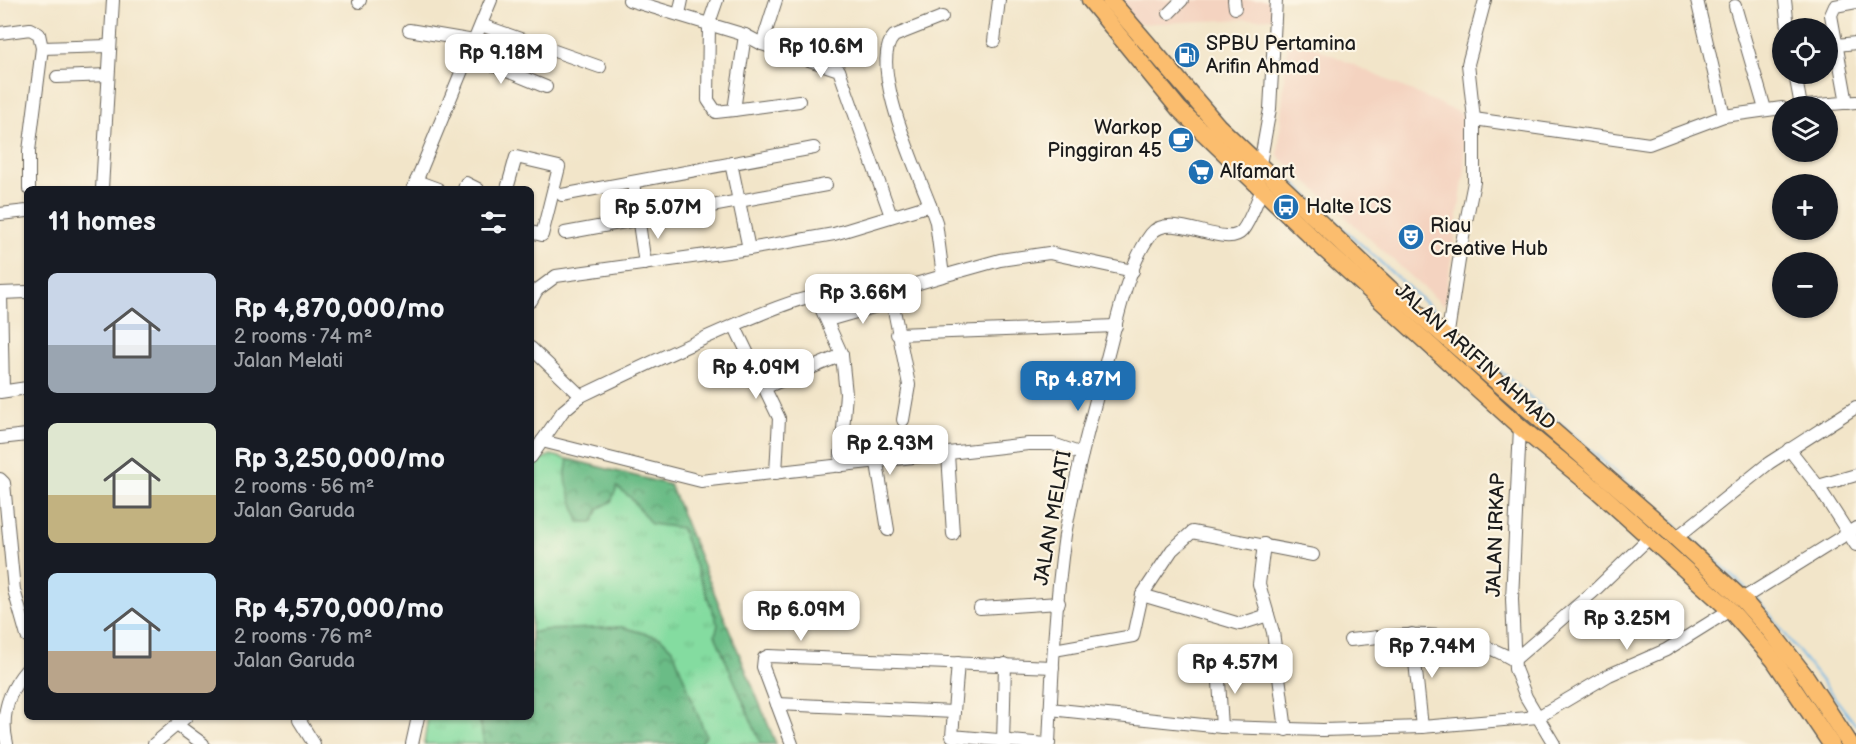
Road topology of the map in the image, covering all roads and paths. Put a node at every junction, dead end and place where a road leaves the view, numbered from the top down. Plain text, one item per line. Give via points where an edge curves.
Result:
1 (113, 0) edge
2 (491, 0) edge
3 (629, 0) edge
4 (682, 0) edge
5 (717, 0) edge
6 (776, 0) edge
7 (999, 0) edge
8 (1090, 0) edge
9 (1110, 0) edge
10 (1182, 0) edge
11 (1276, 0) edge
12 (1485, 0) edge
13 (1697, 0) edge
14 (1785, 0) edge
15 (1856, 2) edge
16 (1735, 6) dead end
17 (1169, 13) dead end
18 (679, 14) junction
19 (942, 17) dead end
20 (1787, 18) edge
21 (1832, 18) edge
22 (709, 23) junction
23 (481, 25) junction
24 (410, 30) dead end
25 (0, 33) edge
26 (745, 35) junction
27 (474, 41) junction
28 (994, 41) dead end
29 (1838, 41) edge
30 (1856, 43) edge
31 (762, 44) junction
32 (109, 46) junction
33 (42, 48) junction
34 (468, 55) junction
35 (1838, 57) edge
36 (600, 68) dead end
37 (108, 75) junction
38 (57, 77) dead end
39 (546, 87) dead end
40 (799, 101) dead end
41 (1852, 103) edge
42 (1765, 109) junction
43 (1772, 109) edge
44 (734, 110) junction
45 (1724, 116) junction
46 (1474, 118) junction
47 (814, 148) dead end
48 (731, 163) junction
49 (1260, 164) junction
50 (633, 182) junction
51 (415, 185) edge
52 (826, 185) dead end
53 (29, 186) edge
54 (102, 186) edge
55 (508, 186) edge
56 (1262, 190) junction
57 (562, 195) dead end
58 (740, 201) junction
59 (930, 205) junction
60 (24, 211) edge
61 (0, 214) edge
62 (891, 216) junction
63 (640, 220) junction
64 (566, 232) dead end
65 (534, 233) edge
66 (749, 249) junction
67 (645, 264) junction
68 (1133, 271) junction
69 (943, 276) junction
70 (24, 291) edge
71 (0, 293) edge
72 (534, 296) edge
73 (891, 302) junction
74 (828, 320) junction
75 (1116, 326) junction
76 (735, 327) junction
77 (897, 334) junction
78 (1447, 339) junction
79 (534, 351) edge
80 (842, 355) junction
81 (766, 387) junction
82 (24, 388) edge
83 (2, 391) edge
84 (581, 396) junction
85 (1502, 399) junction
86 (1856, 407) edge
87 (903, 420) dead end
88 (1520, 427) junction
89 (24, 435) edge
90 (0, 438) edge
91 (543, 441) junction
92 (1789, 450) junction
93 (534, 453) edge
94 (948, 454) junction
95 (1082, 454) junction
96 (877, 463) junction
97 (840, 466) junction
98 (776, 473) junction
99 (1856, 475) edge
100 (0, 479) edge
101 (1818, 486) junction
102 (3, 508) edge
103 (888, 530) dead end
104 (1852, 530) edge
105 (952, 534) dead end
106 (1650, 537) junction
107 (1676, 538) junction
108 (1263, 544) junction
109 (1856, 545) edge
110 (1313, 555) dead end
111 (1142, 595) junction
112 (1059, 603) junction
113 (1736, 604) junction
114 (980, 608) dead end
115 (1268, 615) junction
116 (24, 625) edge
117 (1412, 634) junction
118 (1350, 640) dead end
119 (1054, 650) junction
120 (1514, 660) junction
121 (958, 663) junction
122 (1005, 664) junction
123 (1218, 666) dead end
124 (1053, 667) junction
125 (24, 673) edge
126 (777, 704) junction
127 (1050, 709) junction
128 (954, 712) junction
129 (1538, 717) junction
130 (299, 720) dead end
131 (417, 720) edge
132 (182, 721) edge
133 (1222, 726) junction
134 (1422, 727) junction
135 (1286, 729) junction
136 (952, 740) edge
137 (1003, 742) edge
138 (7, 744) edge
139 (154, 744) edge
140 (203, 744) edge
141 (314, 744) edge
142 (412, 744) edge
143 (792, 744) edge
144 (1048, 744) edge
145 (1554, 744) edge
146 (1831, 744) edge
147 (1850, 744) edge

1 - 32 street
2 - 23 street
3 - 18 street
4 - 18 street
5 - 22 street
6 - 31 street
7 - 28 street
8 - 56 main road, JALAN ARIFIN AHMAD via 1179,109
9 - 49 main road, JALAN ARIFIN AHMAD via 1191,97
10 - 17 street
11 - 49 street via 1270,109
12 - 46 street via 1468,64
13 - 45 street
14 - 20 street
15 - 21 street via 1837,5 1831,10
16 - 42 street
18 - 22 street
19 - 59 street via 894,36 887,61 891,100
22 - 26 street
22 - 44 street via 709,104 718,113
23 - 27 street
23 - 36 street
24 - 27 street
25 - 33 street via 36,31
26 - 31 street
26 - 44 street
27 - 34 street
29 - 30 street
31 - 62 street via 839,70
32 - 33 street
32 - 37 street
33 - 53 street via 29,151
34 - 39 street
34 - 51 street
35 - 41 street
37 - 38 street
37 - 54 street
40 - 44 street
42 - 43 street
42 - 45 street
45 - 46 street via 1649,144
46 - 78 street via 1474,182
47 - 48 street
48 - 50 street
48 - 58 street
49 - 78 main road, JALAN ARIFIN AHMAD
50 - 57 street
50 - 63 street
52 - 58 street
55 - 65 street via 516,157 559,167 542,235
56 - 68 street, JALAN MELATI via 1240,233 1228,236 1163,226 1151,234
56 - 85 main road, JALAN ARIFIN AHMAD
58 - 63 street
58 - 66 street
59 - 62 street
59 - 69 street
60 - 61 street
62 - 66 street via 834,234
63 - 64 street
63 - 67 street
66 - 67 street
67 - 72 street via 556,276
68 - 69 street via 1049,253 1000,260
68 - 75 street, JALAN MELATI
69 - 73 street via 895,291
70 - 71 street
71 - 83 street
73 - 74 street
73 - 77 street
74 - 76 street via 818,299 810,296
74 - 80 street
75 - 77 street
75 - 95 street, JALAN MELATI
76 - 81 street
76 - 84 street
77 - 87 street via 909,385
78 - 85 main road, JALAN ARIFIN AHMAD
79 - 84 street
80 - 81 street
80 - 97 street via 846,394
81 - 98 street via 780,425
82 - 83 street
84 - 91 street via 563,411
85 - 88 main road, JALAN ARIFIN AHMAD
85 - 107 main road, JALAN ARIFIN AHMAD
86 - 92 street
88 - 106 main road, JALAN ARIFIN AHMAD
88 - 120 street, JALAN IRKAP via 1512,599
89 - 90 street
91 - 93 street
91 - 98 street via 642,464 686,479
92 - 101 street
92 - 107 street
94 - 95 street via 1044,444
94 - 96 street
94 - 105 street
95 - 112 street, JALAN MELATI via 1066,532
96 - 97 street
96 - 103 street
97 - 98 street
99 - 101 street
100 - 102 street via 4,483
101 - 104 street
102 - 116 street via 14,590
104 - 109 street
104 - 113 street
106 - 113 main road, JALAN ARIFIN AHMAD
106 - 120 street
107 - 113 main road, JALAN ARIFIN AHMAD
108 - 110 street
108 - 111 street via 1190,532 1172,550
108 - 115 street via 1259,584
111 - 115 street via 1240,624
111 - 119 street via 1133,636
112 - 114 street
112 - 119 street, JALAN MELATI
113 - 129 street via 1666,650 1610,675
113 - 146 main road, JALAN ARIFIN AHMAD
113 - 147 main road, JALAN ARIFIN AHMAD via 1806,677
115 - 135 street
117 - 118 street
117 - 120 street via 1466,639
117 - 134 street
119 - 124 street, JALAN MELATI
120 - 129 street, JALAN IRKAP via 1517,676
121 - 122 street
121 - 126 street via 771,655 764,658 763,667
121 - 128 street
122 - 124 street
122 - 137 street
123 - 133 street
124 - 127 street, JALAN MELATI
125 - 138 street via 2,712
126 - 128 street
126 - 143 street
127 - 133 street
127 - 144 street, JALAN MELATI
128 - 136 street
129 - 134 street
129 - 145 street, JALAN IRKAP
130 - 141 street
131 - 142 street
132 - 139 street
132 - 140 street
133 - 135 street
134 - 135 street
136 - 137 street
137 - 144 street

